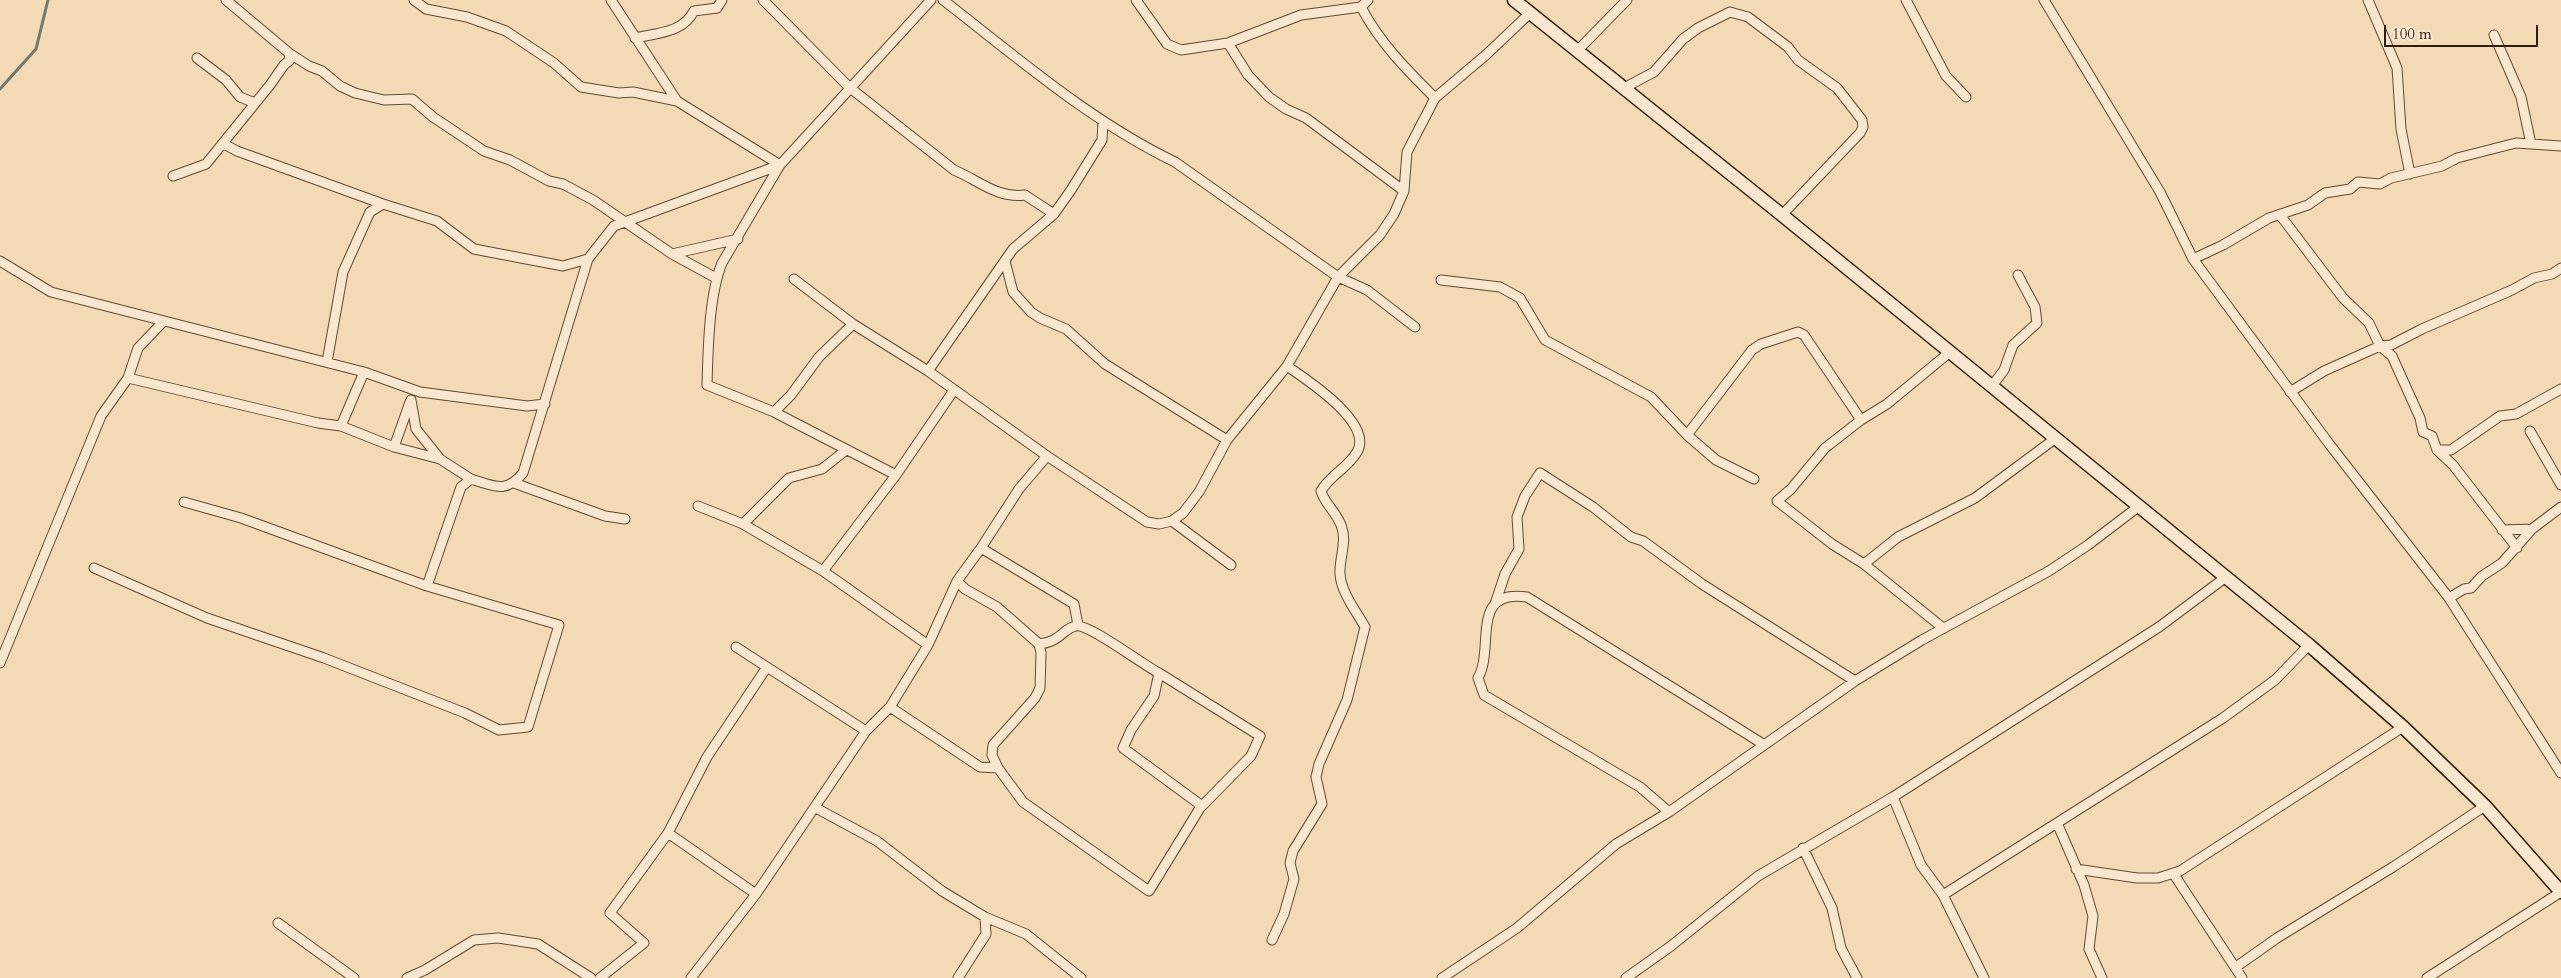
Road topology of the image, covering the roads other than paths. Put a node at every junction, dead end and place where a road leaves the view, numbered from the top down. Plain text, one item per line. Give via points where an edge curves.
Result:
1 (226, 0) edge
2 (414, 0) edge
3 (611, 0) edge
4 (722, 0) edge
5 (763, 0) edge
6 (943, 0) edge
7 (1136, 0) edge
8 (1368, 0) edge
9 (1514, 0) edge
10 (1627, 0) edge
11 (1906, 0) edge
12 (2044, 0) edge
13 (2368, 0) edge
14 (926, 2) edge
15 (428, 4) edge
16 (1360, 7) junction
17 (1529, 14) junction
18 (2494, 35) dead end
19 (635, 38) junction
20 (1228, 43) junction
21 (1577, 51) junction
22 (289, 53) junction
23 (197, 58) dead end
24 (849, 87) junction
25 (1624, 88) junction
26 (1966, 97) dead end
27 (1435, 98) junction
28 (677, 101) junction
29 (255, 103) junction
30 (1103, 122) junction
31 (224, 144) junction
32 (2531, 144) junction
33 (2561, 146) edge
34 (780, 165) junction
35 (2410, 174) junction
36 (173, 176) dead end
37 (1404, 192) junction
38 (383, 204) junction
39 (1054, 214) junction
40 (1782, 215) junction
41 (2280, 215) junction
42 (616, 216) junction
43 (628, 222) junction
44 (614, 226) junction
45 (738, 239) junction
46 (672, 254) junction
47 (2193, 259) junction
48 (588, 260) junction
49 (0, 261) edge
50 (1004, 261) junction
51 (2561, 268) edge
52 (2018, 275) dead end
53 (1338, 277) junction
54 (716, 278) junction
55 (794, 279) dead end
56 (1441, 280) dead end
57 (164, 322) junction
58 (853, 324) junction
59 (1415, 327) dead end
60 (2380, 346) junction
61 (1950, 352) junction
62 (327, 362) junction
63 (1287, 366) junction
64 (928, 371) junction
65 (364, 372) junction
66 (128, 378) junction
67 (1992, 386) junction
68 (2561, 389) edge
69 (954, 390) junction
70 (420, 392) junction
71 (2290, 392) junction
72 (411, 400) junction
73 (545, 404) junction
74 (527, 406) junction
75 (774, 412) junction
76 (540, 418) junction
77 (1861, 420) junction
78 (341, 426) junction
79 (2530, 431) dead end
80 (1687, 435) junction
81 (2056, 438) junction
82 (1227, 440) junction
83 (394, 446) junction
84 (846, 450) junction
85 (2437, 450) junction
86 (2451, 450) junction
87 (1047, 456) junction
88 (440, 459) junction
89 (2453, 465) junction
90 (896, 475) junction
91 (472, 479) junction
92 (1754, 479) dead end
93 (514, 483) junction
94 (2561, 485) edge
95 (184, 502) dead end
96 (698, 506) dead end
97 (2561, 506) edge
98 (2138, 507) junction
99 (625, 519) dead end
100 (1172, 521) junction
101 (743, 524) junction
102 (2532, 529) junction
103 (2502, 530) junction
104 (981, 548) junction
105 (2517, 548) junction
106 (1864, 564) junction
107 (1232, 565) dead end
108 (94, 568) dead end
109 (823, 571) junction
110 (2226, 577) junction
111 (957, 581) junction
112 (427, 586) junction
113 (2449, 598) junction
114 (1495, 604) junction
115 (1078, 625) junction
116 (1943, 628) junction
117 (1039, 644) junction
118 (928, 645) junction
119 (2309, 645) junction
120 (736, 647) dead end
121 (0, 663) edge
122 (767, 668) junction
123 (1159, 673) junction
124 (1855, 681) junction
125 (890, 708) junction
126 (2403, 727) junction
127 (866, 731) junction
128 (1763, 744) junction
129 (998, 768) junction
130 (2561, 773) edge
131 (1893, 798) junction
132 (2485, 806) junction
133 (816, 808) junction
134 (1200, 808) junction
135 (1669, 812) junction
136 (2057, 823) junction
137 (668, 832) junction
138 (1803, 848) junction
139 (2076, 869) junction
140 (2173, 873) junction
141 (2561, 892) edge
142 (756, 894) junction
143 (1943, 895) junction
144 (985, 917) junction
145 (278, 923) dead end
146 (1272, 940) dead end
147 (2236, 967) junction
148 (354, 978) edge
149 (407, 978) edge
150 (591, 978) edge
151 (600, 978) edge
152 (691, 978) edge
153 (958, 978) edge
154 (1081, 978) edge
155 (1442, 978) edge
156 (1626, 978) edge
157 (1857, 978) edge
158 (1984, 978) edge
159 (2102, 978) edge
160 (2242, 978) edge
161 (2427, 978) edge

1 - 22 street
2 - 15 street
3 - 19 street
4 - 19 street via 718,8 694,11 690,19 674,30
5 - 24 street
6 - 30 street
7 - 20 street via 1173,48 1181,50
8 - 16 street
9 - 17 main road
10 - 21 street
11 - 26 street via 1946,76
12 - 47 street via 2160,192
13 - 35 street via 2397,68 2401,129
14 - 24 street
15 - 28 street via 506,31 554,63 581,87 633,92
16 - 20 street via 1301,15
16 - 27 street via 1391,54
17 - 21 main road
17 - 27 street
18 - 32 street via 2520,97
19 - 28 street
20 - 37 street via 1248,75 1269,96 1306,118
21 - 25 main road
22 - 29 street via 290,60
22 - 42 street via 356,93 384,100 412,99 484,151 510,160 549,181 563,184
23 - 29 street via 226,80 240,97
24 - 34 street
24 - 39 street via 954,170 992,191 1025,195
25 - 40 main road
25 - 40 street via 1654,72 1683,39 1698,28 1730,12 1748,17 1788,48 1798,60 1838,88 1862,120 1863,127
27 - 37 street via 1407,152
28 - 34 street
29 - 31 street
30 - 39 street via 1102,140
30 - 53 street via 1150,151 1175,162
31 - 36 street via 206,164
31 - 38 street via 237,152
32 - 33 street
32 - 35 street via 2516,143
34 - 43 street
34 - 45 street
35 - 41 street via 2380,184 2358,182 2350,189 2319,196 2308,205
37 - 53 street via 1380,235
38 - 48 street via 438,221 474,248 563,266
38 - 62 street via 370,212 343,272
39 - 50 street via 1013,249
40 - 61 main road
41 - 47 street
41 - 60 street via 2343,298 2368,323
42 - 43 street
42 - 44 street
43 - 44 street
43 - 46 street
44 - 48 street
45 - 46 street
45 - 54 street
46 - 54 street
47 - 71 street
48 - 73 street
49 - 57 street via 51,292
50 - 64 street
50 - 82 street via 1013,292 1031,312 1066,329 1105,364
51 - 60 street via 2391,345
52 - 67 street via 2035,308 2037,323 2013,344 2004,370
53 - 59 street via 1366,290
53 - 63 street
54 - 75 street via 707,385
55 - 58 street
56 - 80 street via 1500,287 1520,298 1545,340 1651,397
57 - 62 street
57 - 66 street via 138,348
58 - 64 street
58 - 75 street via 819,357
60 - 71 street via 2324,371
60 - 85 street via 2398,365 2423,432 2432,436
61 - 67 main road
61 - 77 street via 1887,404
62 - 65 street
63 - 82 street
63 - 146 street via 1322,391 1357,427 1359,450 1352,461 1325,483 1321,491 1342,528 1342,585 1365,627 1347,700 1316,776 1322,804 1292,851 1290,863 1294,879
64 - 69 street
65 - 70 street
65 - 78 street
66 - 78 street
66 - 121 street via 101,416
67 - 81 main road
68 - 86 street via 2516,414 2500,416
69 - 87 street
69 - 90 street
70 - 72 street
70 - 74 street
71 - 113 street
72 - 83 street
72 - 88 street via 416,429
73 - 74 street
73 - 76 street
74 - 76 street
75 - 84 street
76 - 93 street via 523,473
77 - 80 street via 1804,336 1798,332 1752,350
77 - 106 street via 1825,448 1777,501 1832,544
78 - 83 street
79 - 94 street
80 - 92 street via 1716,460
81 - 98 main road
81 - 106 street via 1975,498 1898,537
82 - 100 street via 1198,492 1183,514
83 - 88 street
84 - 90 street
84 - 101 street via 822,469 789,478
85 - 86 street
85 - 89 street
86 - 89 street
87 - 100 street via 1147,522
87 - 104 street via 1019,489
88 - 91 street
89 - 103 street
90 - 109 street
91 - 93 street via 506,487
91 - 112 street via 461,487
93 - 99 street via 605,516
95 - 112 street via 242,518
96 - 101 street
97 - 102 street
98 - 110 main road
98 - 116 street via 2049,571
100 - 107 street
101 - 109 street
102 - 103 street
102 - 105 street
103 - 105 street
104 - 111 street
104 - 115 street via 1074,604
105 - 113 street via 2471,588
106 - 116 street
108 - 112 street via 207,618 465,712 499,730 528,727 559,625
109 - 118 street
110 - 119 main road
110 - 131 street via 2159,627
111 - 117 street via 997,607
111 - 118 street
113 - 130 street
114 - 124 street via 1505,574 1519,549 1518,517 1525,496 1540,473 1593,506 1631,536 1643,541 1716,593
114 - 128 street via 1506,597 1527,597
114 - 135 street via 1488,614 1484,665 1478,678 1484,696 1640,788
115 - 117 street via 1052,643
115 - 123 street via 1098,632 1132,658
116 - 124 street
117 - 129 street via 1040,688 1035,698 993,745 992,755
118 - 125 street
119 - 126 main road
119 - 136 street via 2275,680 2223,718
120 - 122 street
122 - 127 street
122 - 137 street via 707,758
123 - 134 street via 1154,696 1123,748 1198,803
123 - 134 street via 1260,736 1252,756
124 - 128 street
125 - 127 street
125 - 129 street via 980,767
126 - 132 main road
126 - 140 street
127 - 133 street
128 - 135 street
129 - 134 street via 1023,802 1149,890
131 - 138 street
131 - 143 street via 1921,865
132 - 141 main road
132 - 147 street
133 - 142 street
133 - 144 street via 877,841 942,891
135 - 155 street via 1616,844 1517,928
136 - 139 street
136 - 143 street
137 - 142 street
137 - 151 street via 610,913 644,943
138 - 156 street via 1758,876
138 - 157 street via 1832,908 1841,948
139 - 140 street via 2137,878 2158,878
139 - 159 street via 2093,916 2089,949
140 - 147 street
141 - 161 street
142 - 152 street
143 - 158 street
144 - 153 street via 986,934
144 - 154 street via 1026,934
145 - 148 street
147 - 160 street
149 - 150 street via 474,940 498,938 538,944

